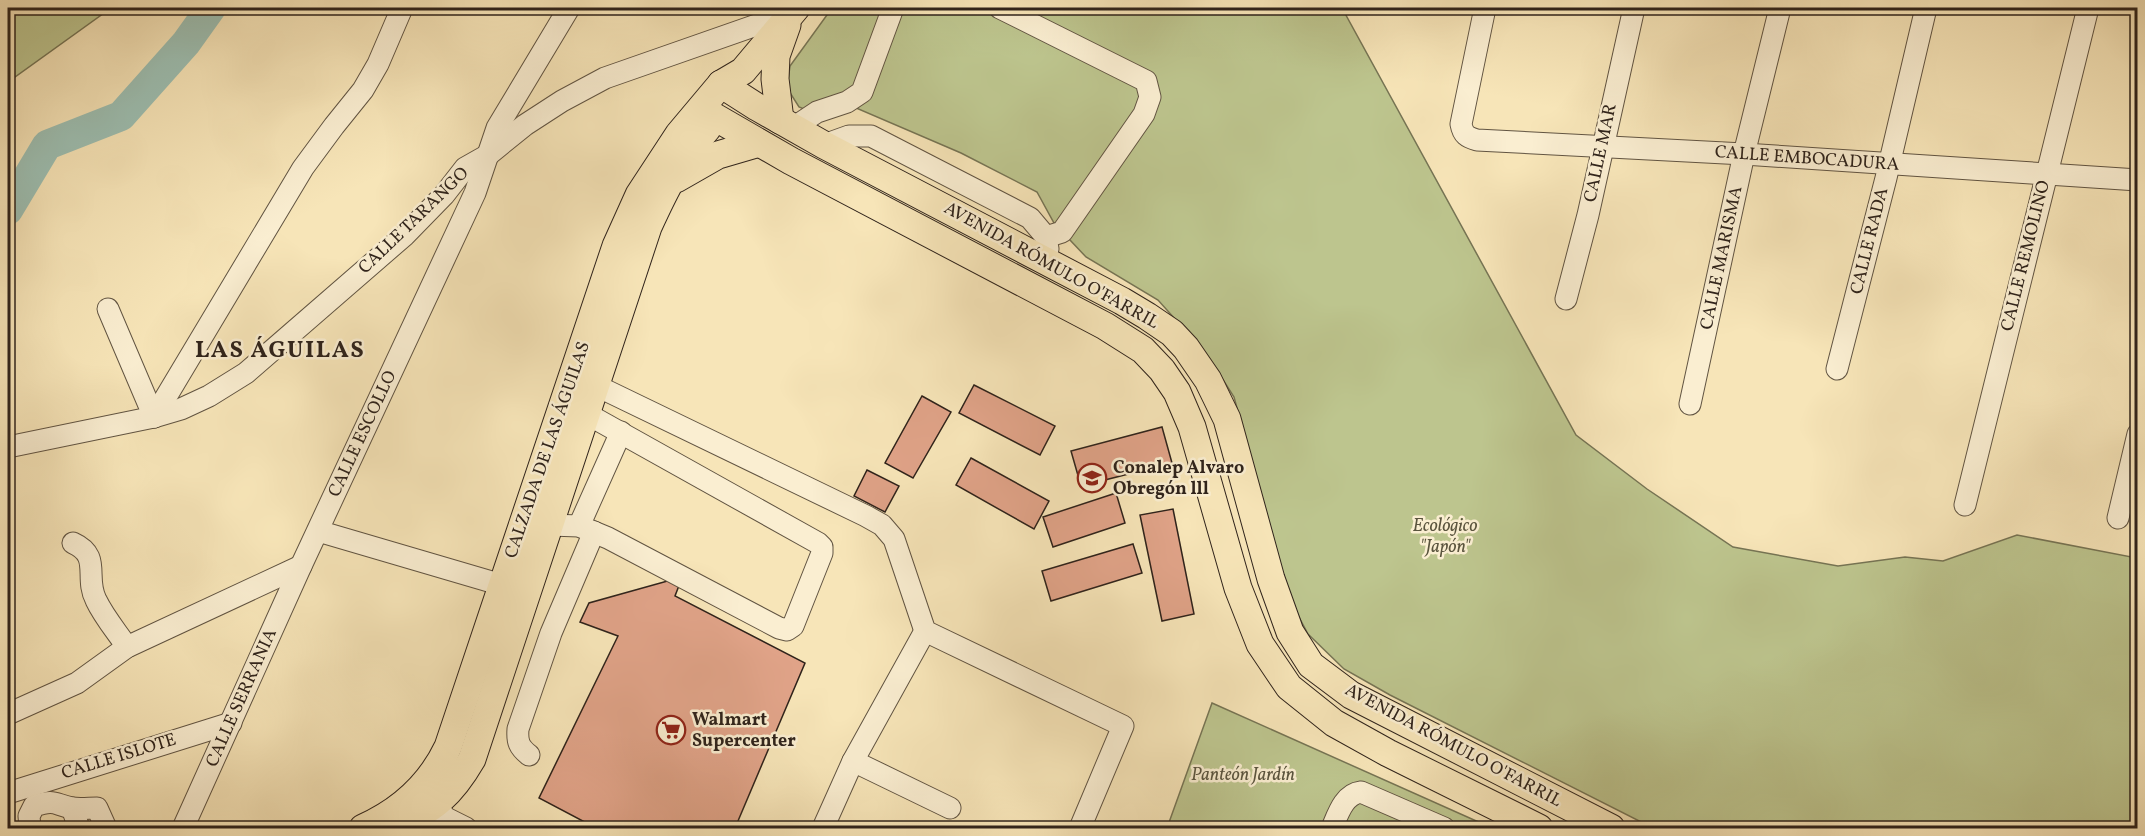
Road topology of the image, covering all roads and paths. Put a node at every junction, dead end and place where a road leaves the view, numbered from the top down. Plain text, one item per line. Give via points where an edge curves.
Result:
1 (402, 8) edge
2 (569, 8) edge
3 (893, 8) edge
4 (1000, 8) edge
5 (1485, 8) edge
6 (1634, 8) edge
7 (1780, 8) edge
8 (1926, 8) edge
9 (2088, 8) edge
10 (792, 9) edge
11 (734, 83) junction
12 (709, 114) junction
13 (801, 132) junction
14 (759, 143) junction
15 (1602, 147) junction
16 (488, 154) junction
17 (1744, 154) junction
18 (791, 161) junction
19 (1889, 164) junction
20 (2045, 175) junction
21 (2138, 180) edge
22 (670, 183) junction
23 (1046, 237) junction
24 (1052, 264) junction
25 (1566, 299) dead end
26 (108, 309) dead end
27 (1837, 369) dead end
28 (597, 386) junction
29 (1690, 404) dead end
30 (587, 414) junction
31 (154, 417) junction
32 (621, 432) junction
33 (2138, 435) edge
34 (8, 447) edge
35 (1965, 505) dead end
36 (2118, 518) dead end
37 (550, 525) junction
38 (586, 529) junction
39 (318, 531) junction
40 (73, 543) dead end
41 (301, 566) junction
42 (502, 585) junction
43 (925, 631) junction
44 (127, 647) junction
45 (8, 714) edge
46 (231, 723) junction
47 (529, 755) dead end
48 (853, 761) junction
49 (8, 794) edge
50 (428, 797) junction
51 (72, 808) junction
52 (950, 808) dead end
53 (30, 828) edge
54 (79, 828) edge
55 (106, 828) edge
56 (183, 828) edge
57 (363, 828) edge
58 (398, 828) edge
59 (466, 828) edge
60 (823, 828) edge
61 (1080, 828) edge
62 (1332, 828) edge
63 (1444, 828) edge
64 (1539, 828) edge
65 (1611, 828) edge

1 - 31 street via 363,90 303,168
2 - 16 street, CALLE ESCOLLO via 497,128
3 - 13 street via 862,92 847,102 817,112
4 - 23 street via 1146,81 1150,97 1144,114 1062,232
5 - 15 street, CALLE EMBOCADURA via 1461,124 1467,137
6 - 15 street, CALLE MAR
7 - 17 street, CALLE MARISMA
8 - 19 street, CALLE RADA
9 - 20 street, CALLE REMOLINO
10 - 11 main road, CALZADA DE LAS ÁGUILAS
10 - 13 main road via 776,56 775,79
10 - 16 street, CALLE TARANGO via 605,78 525,125
11 - 12 main road, CALZADA DE LAS ÁGUILAS
11 - 13 main road, AVENIDA RÓMULO O'FARRIL
12 - 14 main road, AVENIDA RÓMULO O'FARRIL
12 - 22 main road, CALZADA DE LAS ÁGUILAS
12 - 42 main road, CALZADA DE LAS ÁGUILAS via 679,134 639,195 616,246
13 - 18 main road
13 - 23 street via 871,136 1030,218
13 - 24 main road, AVENIDA RÓMULO O'FARRIL
14 - 18 main road, AVENIDA RÓMULO O'FARRIL
14 - 22 main road via 718,154
15 - 17 street, CALLE EMBOCADURA
15 - 25 street, CALLE MAR
16 - 31 street, CALLE TARANGO via 465,168 405,235 246,373 209,396
16 - 39 street, CALLE ESCOLLO via 475,193
17 - 19 street, CALLE EMBOCADURA
17 - 29 street, CALLE MARISMA
18 - 64 main road, AVENIDA RÓMULO O'FARRIL via 1105,326 1143,350 1162,370 1188,418 1238,588 1260,644 1289,687 1334,723
19 - 20 street, CALLE EMBOCADURA
19 - 27 street, CALLE RADA
20 - 21 street, CALLE EMBOCADURA
20 - 35 street, CALLE REMOLINO
22 - 28 main road, CALZADA DE LAS ÁGUILAS via 648,227
23 - 24 street
24 - 65 main road, AVENIDA RÓMULO O'FARRIL via 1147,315 1172,333 1209,380 1227,419 1271,579 1290,632 1311,665 1351,695
26 - 31 street
28 - 30 main road, CALZADA DE LAS ÁGUILAS
28 - 43 street via 882,525 894,539
30 - 32 street
30 - 37 main road, CALZADA DE LAS ÁGUILAS
31 - 34 street, CALLE TARANGO
32 - 38 street
32 - 38 street via 818,543 822,553 793,626 787,630
33 - 36 street
37 - 38 street
37 - 50 main road, CALZADA DE LAS ÁGUILAS via 472,759 452,791
38 - 47 street via 518,729 520,748
39 - 41 street, CALLE ESCOLLO
39 - 42 street
40 - 44 street via 89,555 94,598
41 - 44 street
41 - 46 street, CALLE SERRANIA
42 - 50 main road, CALZADA DE LAS ÁGUILAS
43 - 48 street
43 - 61 street via 1123,726
44 - 45 street via 77,683
46 - 49 street, CALLE ISLOTE
46 - 56 street, CALLE SERRANIA
48 - 52 street
48 - 60 street
50 - 57 main road, CALZADA DE LAS ÁGUILAS
50 - 58 main road, CALZADA DE LAS ÁGUILAS
50 - 59 street via 446,818
51 - 53 street via 47,802 34,807 29,816
51 - 54 street
51 - 55 street via 97,808
62 - 63 street via 1348,797 1360,792

